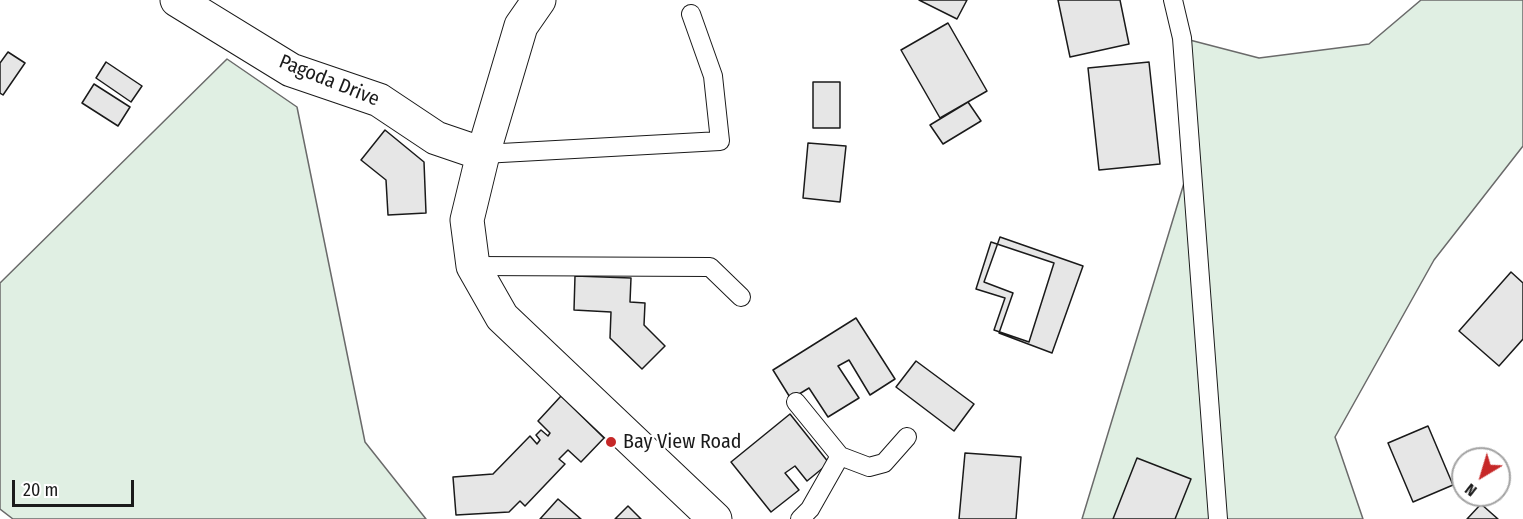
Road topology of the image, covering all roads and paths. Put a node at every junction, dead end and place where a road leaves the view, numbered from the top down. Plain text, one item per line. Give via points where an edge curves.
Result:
1 (177, 0) edge
2 (539, 0) edge
3 (1173, 0) edge
4 (691, 14) dead end
5 (483, 154) junction
6 (473, 266) junction
7 (741, 297) dead end
8 (796, 402) dead end
9 (907, 437) dead end
10 (840, 456) junction
11 (715, 519) edge
12 (801, 519) edge
13 (1218, 519) edge

1 - 5 street, Pagoda Drive via 291,70 379,100 436,138
2 - 5 street via 521,26
3 - 13 lane via 1182,38
4 - 5 lane via 712,76 720,141
5 - 6 street via 467,220
6 - 7 lane via 710,267
6 - 11 street via 502,317
8 - 10 lane
9 - 10 lane via 884,463 869,467
10 - 12 lane

